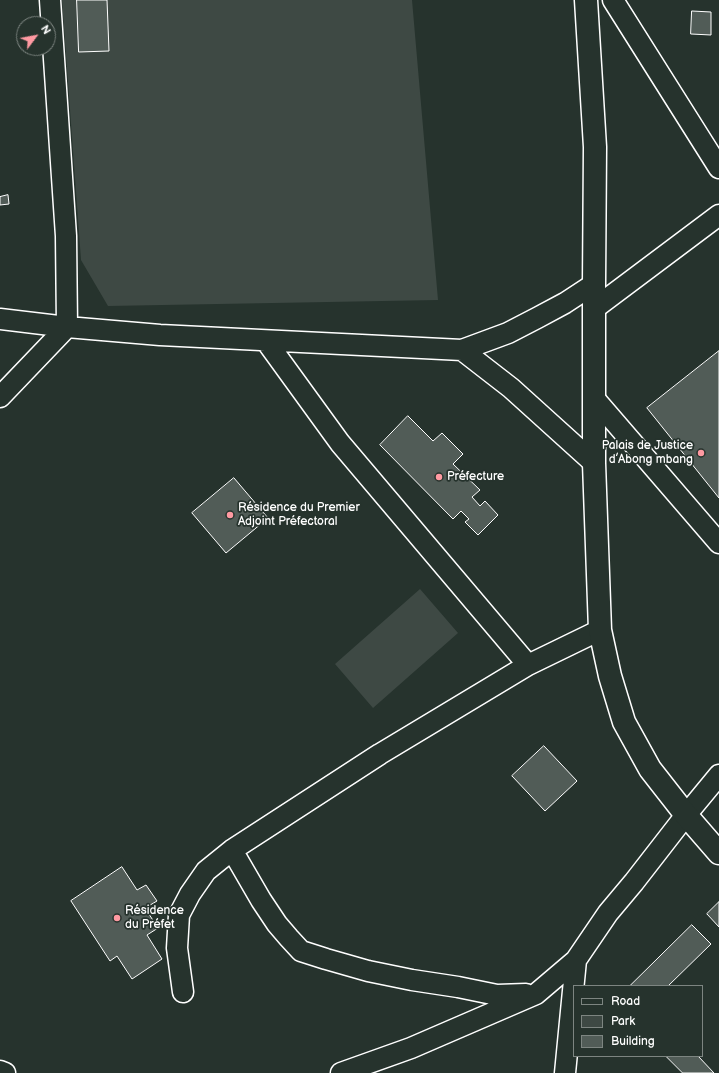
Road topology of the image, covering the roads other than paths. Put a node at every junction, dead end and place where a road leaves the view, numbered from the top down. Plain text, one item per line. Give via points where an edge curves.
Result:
1 (50, 0) edge
2 (586, 0) edge
3 (613, 0) edge
4 (719, 168) edge
5 (719, 215) edge
6 (594, 284) junction
7 (594, 308) junction
8 (0, 319) edge
9 (67, 327) junction
10 (266, 341) junction
11 (462, 350) junction
12 (0, 397) edge
13 (594, 398) junction
14 (594, 463) junction
15 (719, 544) edge
16 (600, 630) junction
17 (528, 665) junction
18 (719, 775) edge
19 (686, 815) junction
20 (232, 850) junction
21 (719, 853) edge
22 (576, 960) junction
23 (574, 985) edge
24 (573, 991) edge
25 (183, 992) dead end
26 (536, 994) junction
27 (0, 1071) edge
28 (5, 1073) edge
29 (341, 1073) edge
30 (565, 1073) edge

1 - 9 street via 66,236
2 - 6 highway via 595,147
3 - 4 street
5 - 7 street
6 - 7 highway
6 - 11 street via 565,303 514,330
7 - 13 highway
8 - 9 street
9 - 10 street
9 - 12 street
10 - 11 street
10 - 17 street via 340,443
11 - 14 street via 511,388
13 - 14 highway
13 - 15 street
14 - 16 highway
16 - 17 street
16 - 19 highway via 624,722 650,769
17 - 20 street via 380,754
18 - 19 street
19 - 21 highway
19 - 22 street via 608,913
20 - 25 street via 206,871 179,915 177,948
20 - 26 street via 277,924 301,951 368,971 412,980 497,995
22 - 23 street
22 - 26 street
24 - 30 street
26 - 29 street via 411,1048
27 - 28 street

